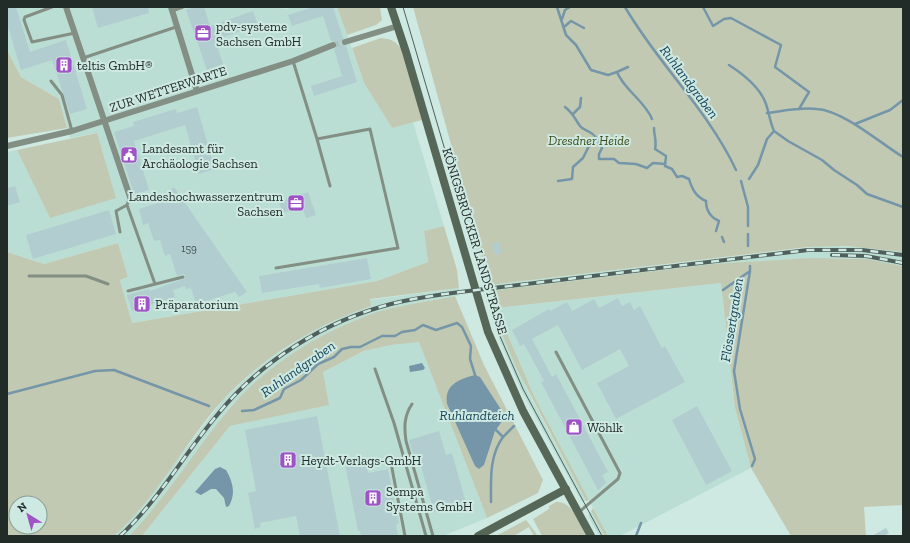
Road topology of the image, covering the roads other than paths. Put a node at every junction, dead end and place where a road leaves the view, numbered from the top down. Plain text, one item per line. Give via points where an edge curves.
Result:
1 (52, 7) edge
2 (66, 7) edge
3 (183, 7) edge
4 (391, 7) edge
5 (172, 9) edge
6 (177, 26) junction
7 (398, 26) junction
8 (75, 34) junction
9 (345, 42) tunnel mouth
10 (333, 45) tunnel mouth
11 (83, 58) junction
12 (293, 61) junction
13 (51, 81) dead end
14 (197, 91) junction
15 (105, 121) junction
16 (72, 132) junction
17 (317, 139) junction
18 (7, 146) edge
19 (330, 186) dead end
20 (130, 197) joint
21 (127, 205) junction
22 (120, 232) dead end
23 (276, 268) dead end
24 (29, 276) dead end
25 (183, 277) dead end
26 (108, 284) dead end
27 (155, 284) junction
28 (128, 291) dead end
29 (556, 352) dead end
30 (375, 369) dead end
31 (412, 404) dead end
32 (390, 458) dead end
33 (566, 489) junction
34 (579, 512) junction
35 (405, 536) edge
36 (426, 536) edge
37 (433, 536) edge
38 (478, 536) edge
39 (591, 536) edge

1 - 8 lane via 25,17 32,42
2 - 8 street
3 - 5 lane
4 - 7 main road, KÖNIGSBRÜCKER LANDSTRASSE
5 - 6 street
6 - 11 lane
6 - 14 street
7 - 9 street
7 - 33 main road, KÖNIGSBRÜCKER LANDSTRASSE via 488,332 523,411
8 - 11 street
10 - 12 street, ZUR WETTERWARTE
11 - 15 street
12 - 14 street, ZUR WETTERWARTE
12 - 17 lane
13 - 16 lane via 62,95
14 - 15 street, ZUR WETTERWARTE
15 - 16 street, ZUR WETTERWARTE
15 - 20 street
16 - 18 street, ZUR WETTERWARTE
17 - 19 lane
17 - 23 lane via 370,129 398,248
20 - 21 lane
21 - 22 lane via 116,211
21 - 27 lane
24 - 26 lane via 86,276
25 - 27 lane
27 - 28 lane
29 - 34 lane via 620,473 618,480
30 - 36 lane via 394,423
31 - 37 lane via 404,426 406,441
32 - 35 lane
33 - 34 main road, KÖNIGSBRÜCKER LANDSTRASSE
33 - 38 main road
34 - 39 main road, KÖNIGSBRÜCKER LANDSTRASSE

